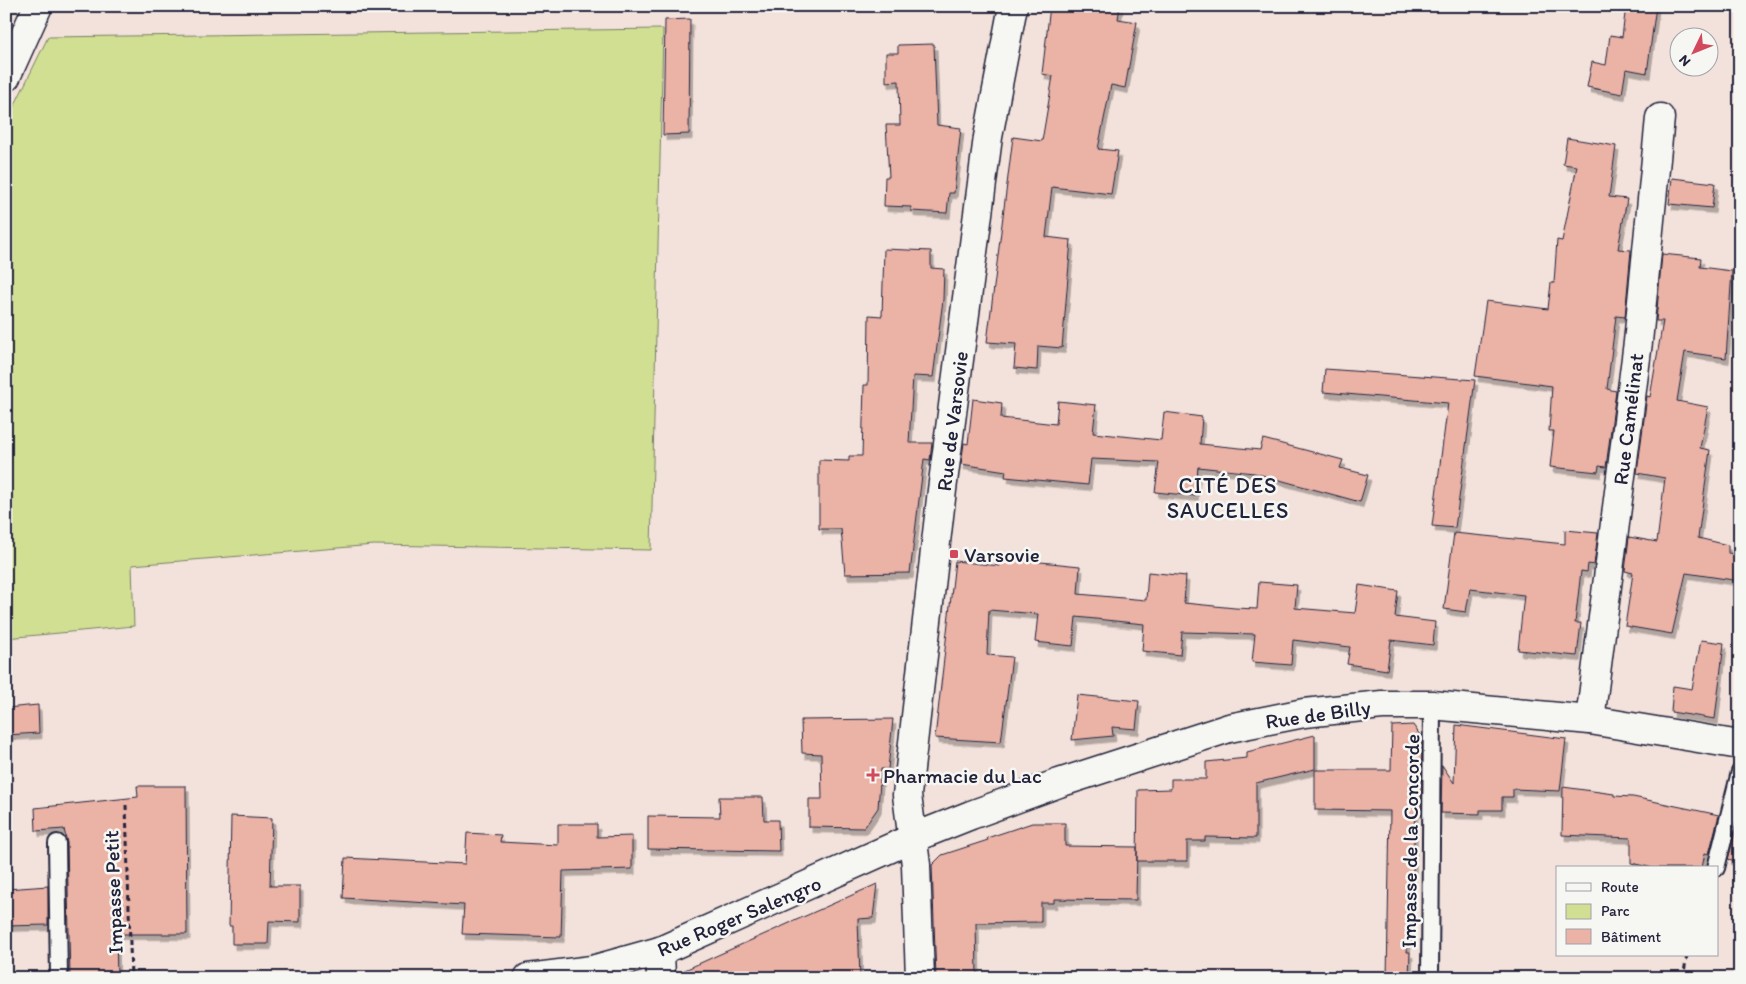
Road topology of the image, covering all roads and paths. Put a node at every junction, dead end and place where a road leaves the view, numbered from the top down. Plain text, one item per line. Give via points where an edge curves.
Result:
1 (38, 6) edge
2 (1012, 6) edge
3 (6, 78) edge
4 (1660, 118) dead end
5 (1432, 705) junction
6 (1590, 720) junction
7 (1740, 745) edge
8 (1740, 772) edge
9 (126, 805) dead end
10 (913, 838) junction
11 (57, 844) dead end
12 (1716, 866) edge
13 (1688, 956) edge
14 (660, 965) edge
15 (59, 978) edge
16 (131, 978) edge
17 (528, 978) edge
18 (920, 978) edge
19 (1430, 978) edge
20 (1682, 978) edge

1 - 3 street
2 - 10 street, Rue de Varsovie via 988,137 942,490 907,795
4 - 6 street, Rue Camélinat via 1638,342
5 - 6 street, Rue de Billy
5 - 10 street, Rue de Billy via 1382,704 1304,713 1230,728 1059,783
5 - 19 lane, Impasse de la Concorde
6 - 7 street, Rue de Billy
8 - 12 lane
9 - 16 path, Impasse Petit
10 - 14 street, Rue Roger Salengro
10 - 18 street, Rue de Varsovie
11 - 15 lane
13 - 20 path
14 - 17 street, Rue Roger Salengro

